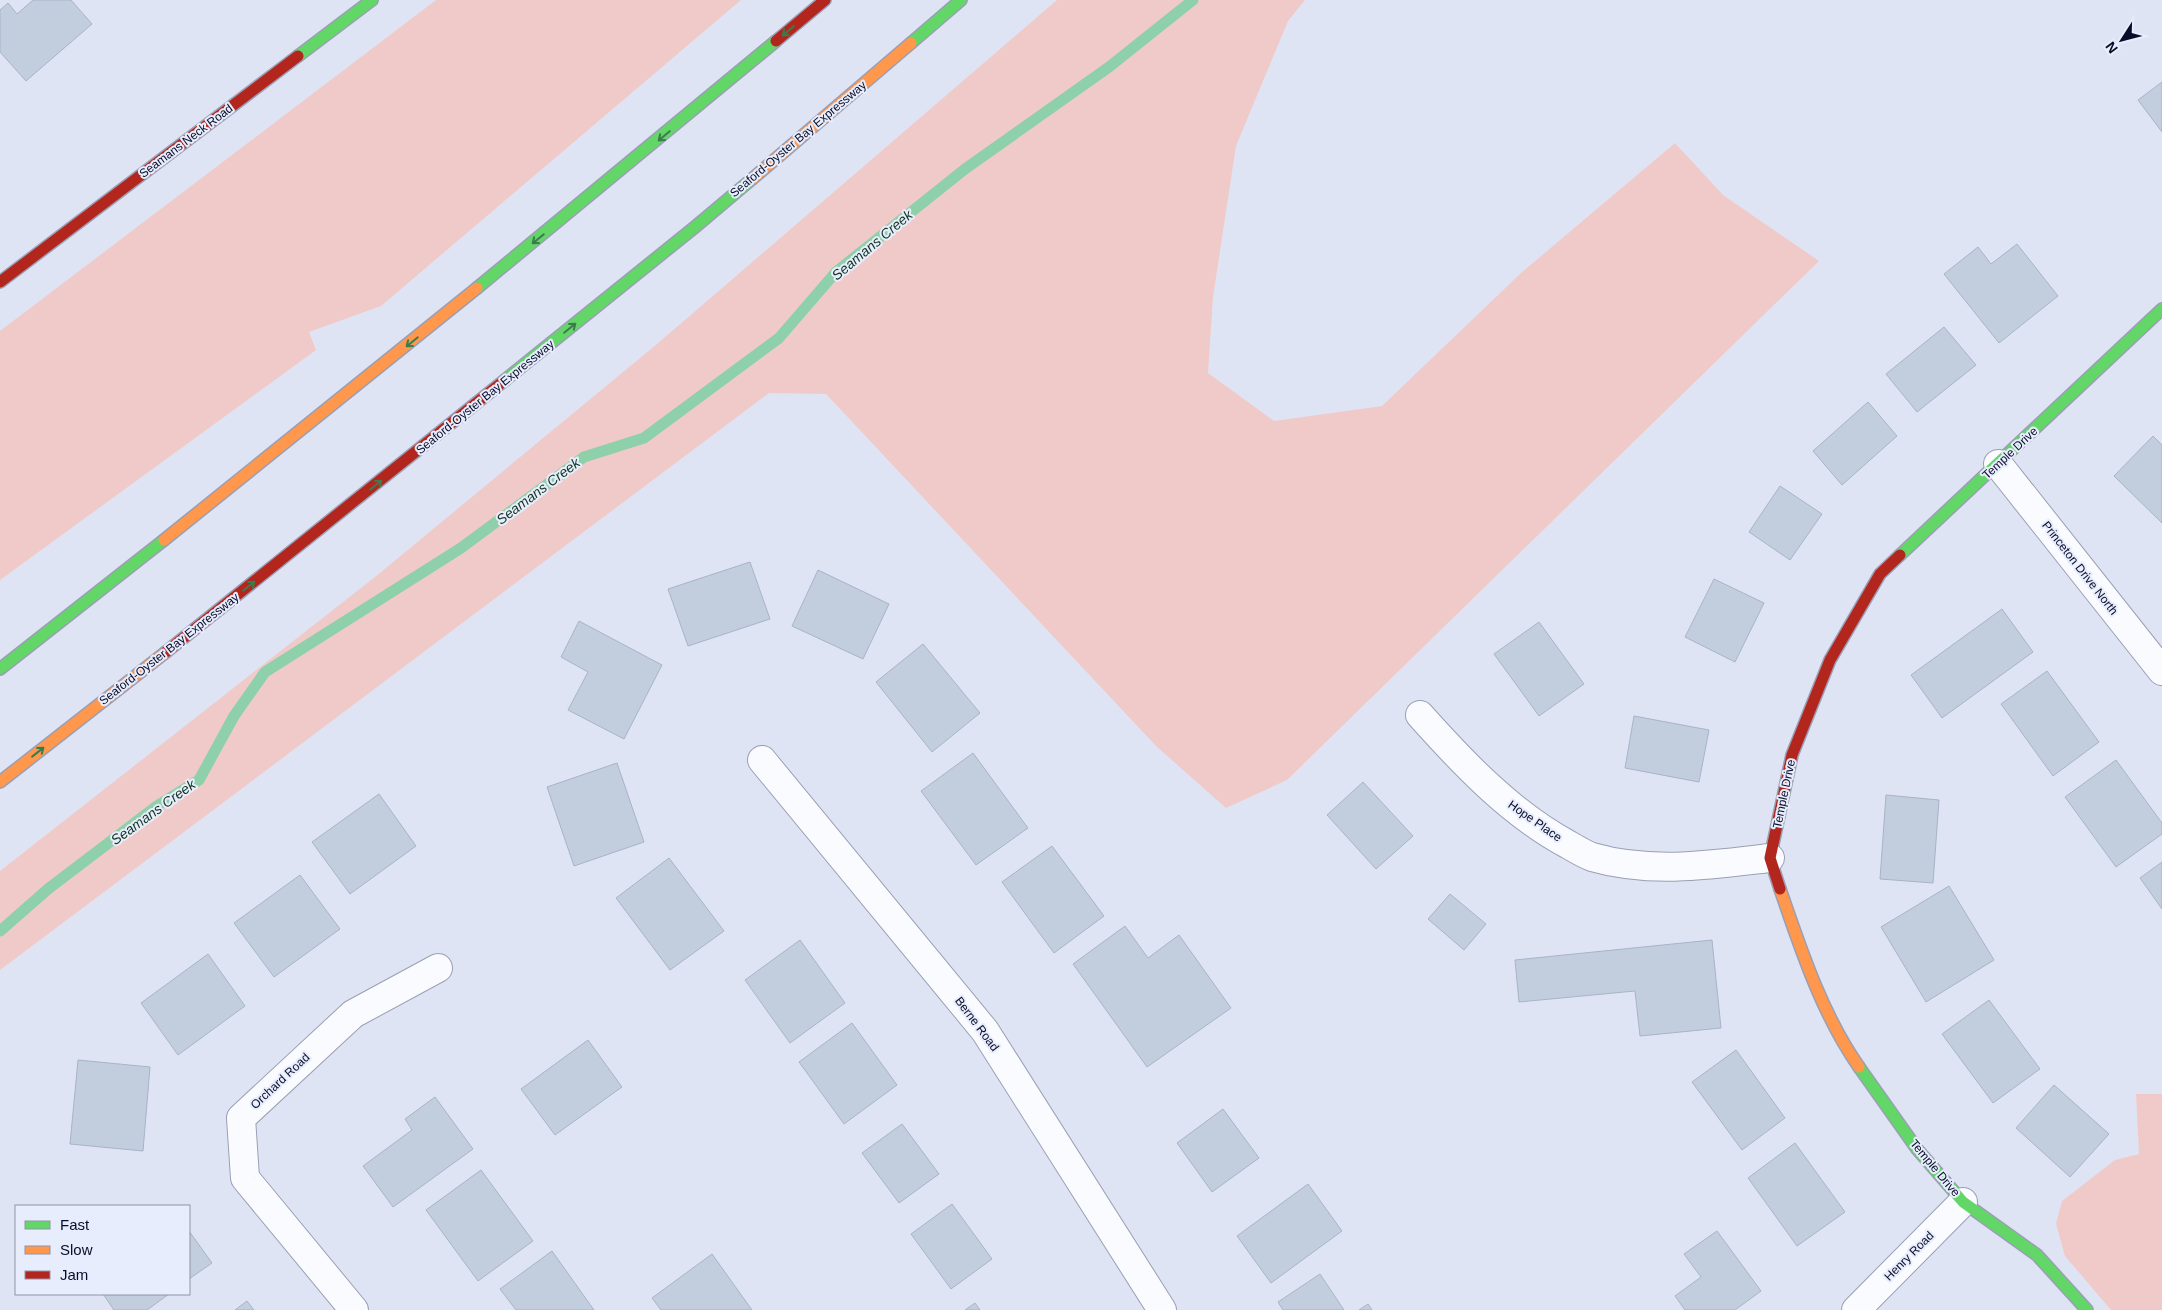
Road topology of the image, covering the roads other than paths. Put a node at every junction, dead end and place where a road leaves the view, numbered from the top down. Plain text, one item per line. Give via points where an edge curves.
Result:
1 (372, 0) edge
2 (825, 0) edge
3 (961, 0) edge
4 (0, 282) edge
5 (2162, 309) edge
6 (1998, 464) junction
7 (0, 669) edge
8 (2162, 671) edge
9 (1420, 715) dead end
10 (762, 760) dead end
11 (0, 782) edge
12 (1770, 858) junction
13 (438, 968) dead end
14 (1963, 1202) junction
15 (354, 1310) edge
16 (1162, 1310) edge
17 (1856, 1310) edge
18 (2087, 1310) edge

1 - 4 main road, Seamans Neck Road
2 -> 7 main road via 638,158 405,347
11 -> 3 main road, Seaford-Oyster Bay Expressway via 196,629 687,233
5 - 6 main road, Temple Drive
6 - 8 street, Princeton Drive North
6 - 12 main road, Temple Drive via 1880,574 1830,660 1792,755
9 - 12 street, Hope Place via 1455,754 1505,800 1550,835 1591,856 1635,865 1684,868
10 - 16 street, Berne Road via 985,1031
12 - 14 main road, Temple Drive via 1802,953 1844,1045 1917,1149
13 - 15 street, Orchard Road via 353,1014 241,1118 245,1178
14 - 17 street, Henry Road
14 - 18 main road, Temple Drive via 2037,1255

